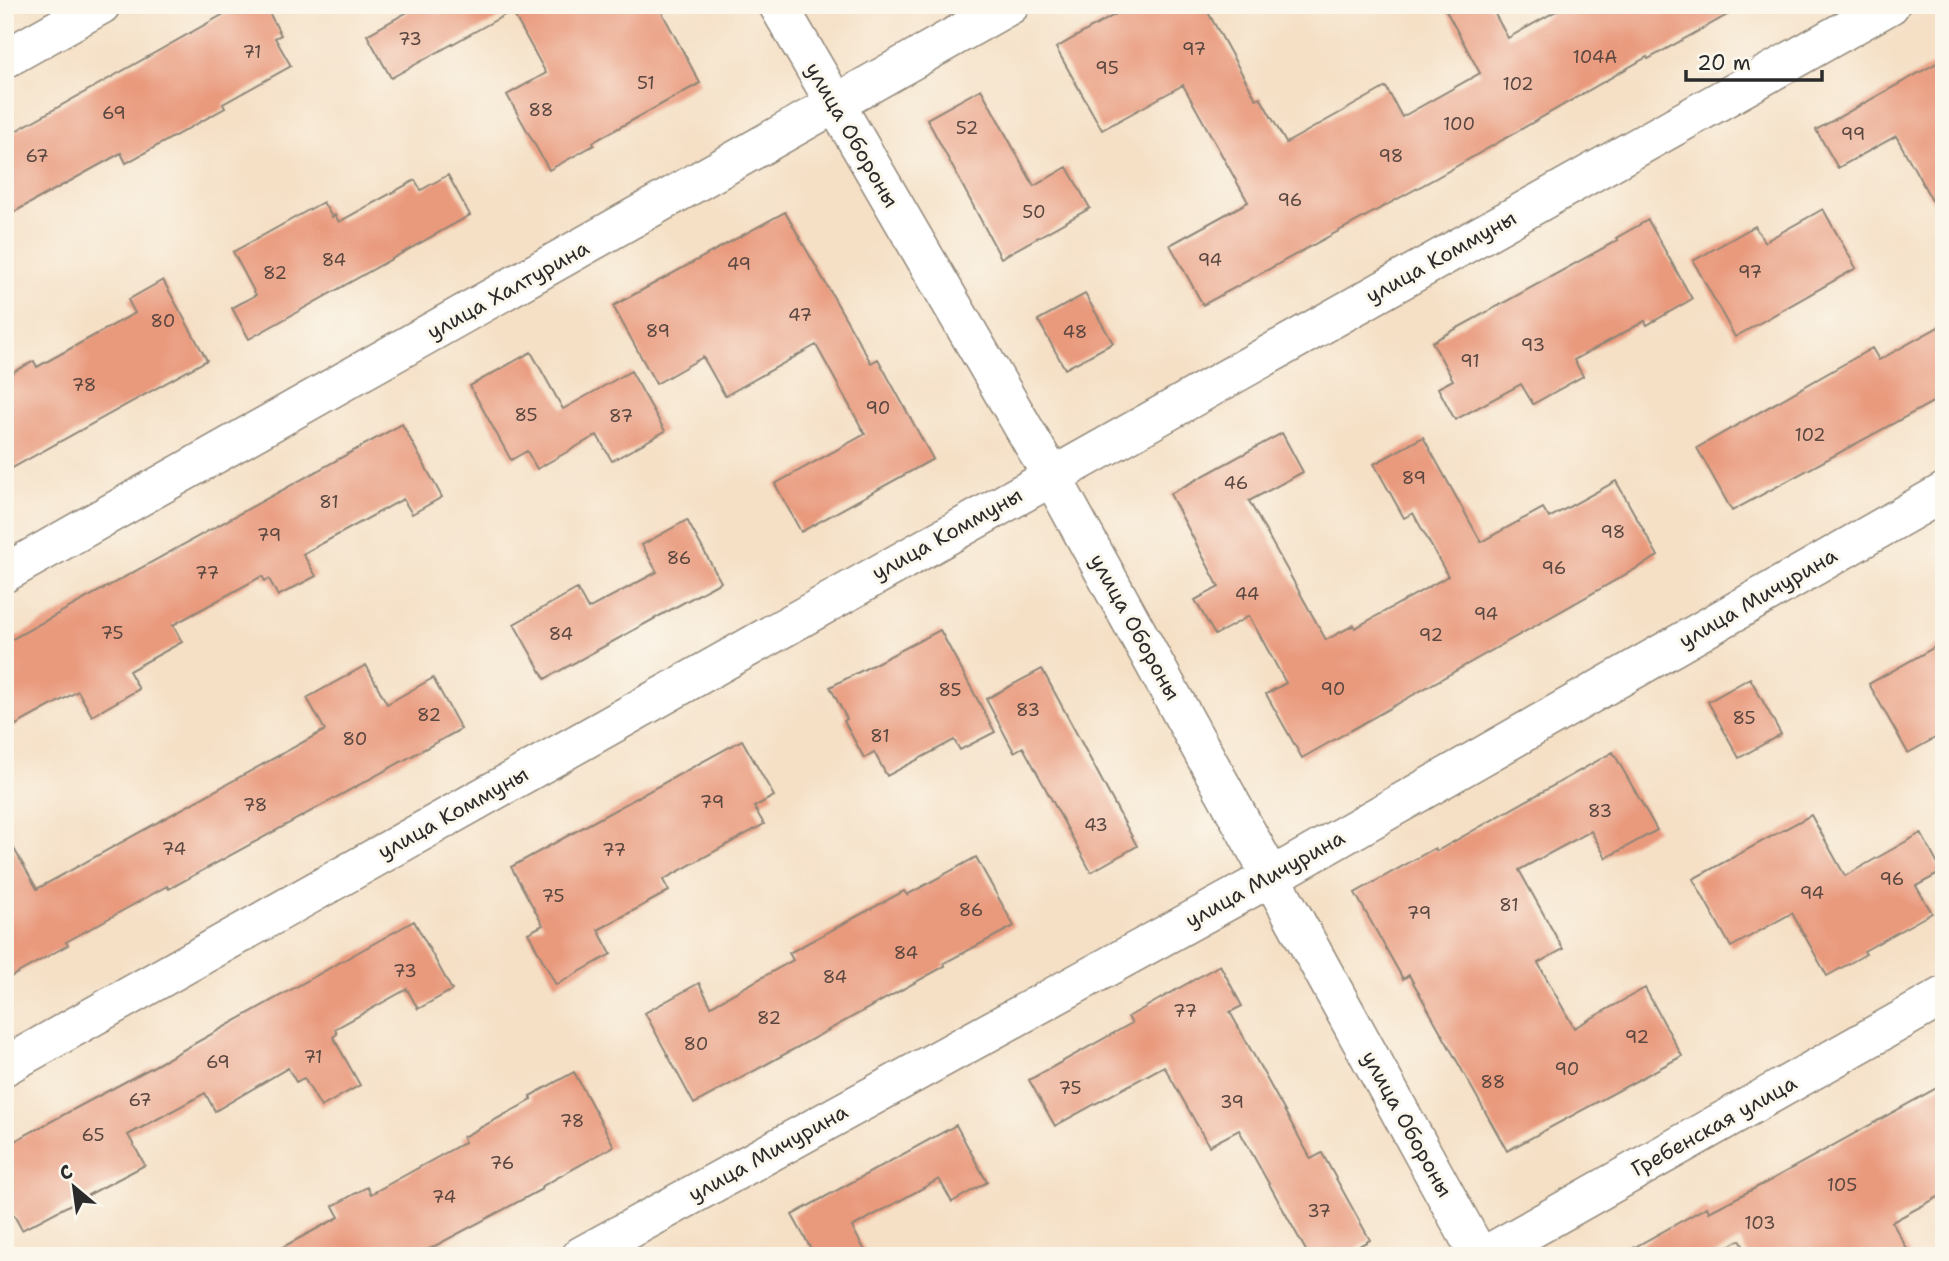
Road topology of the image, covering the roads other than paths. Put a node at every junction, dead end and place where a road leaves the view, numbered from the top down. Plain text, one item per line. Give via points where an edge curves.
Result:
1 (101, 5) edge
2 (778, 5) edge
3 (1010, 5) edge
4 (1889, 5) edge
5 (5, 59) edge
6 (834, 106) junction
7 (1051, 475) junction
8 (1944, 492) edge
9 (5, 573) edge
10 (1272, 876) junction
11 (1944, 996) edge
12 (5, 1066) edge
13 (581, 1256) edge
14 (1481, 1256) edge

1 - 5 street
2 - 6 street, улица Обороны
3 - 6 street, улица Халтурина
4 - 7 street, улица Коммуны
6 - 7 street, улица Обороны
6 - 9 street, улица Халтурина
7 - 10 street, улица Обороны
7 - 12 street, улица Коммуны
8 - 10 street, улица Мичурина
10 - 13 street, улица Мичурина
10 - 14 street, улица Обороны
11 - 14 street, Гребенская улица

